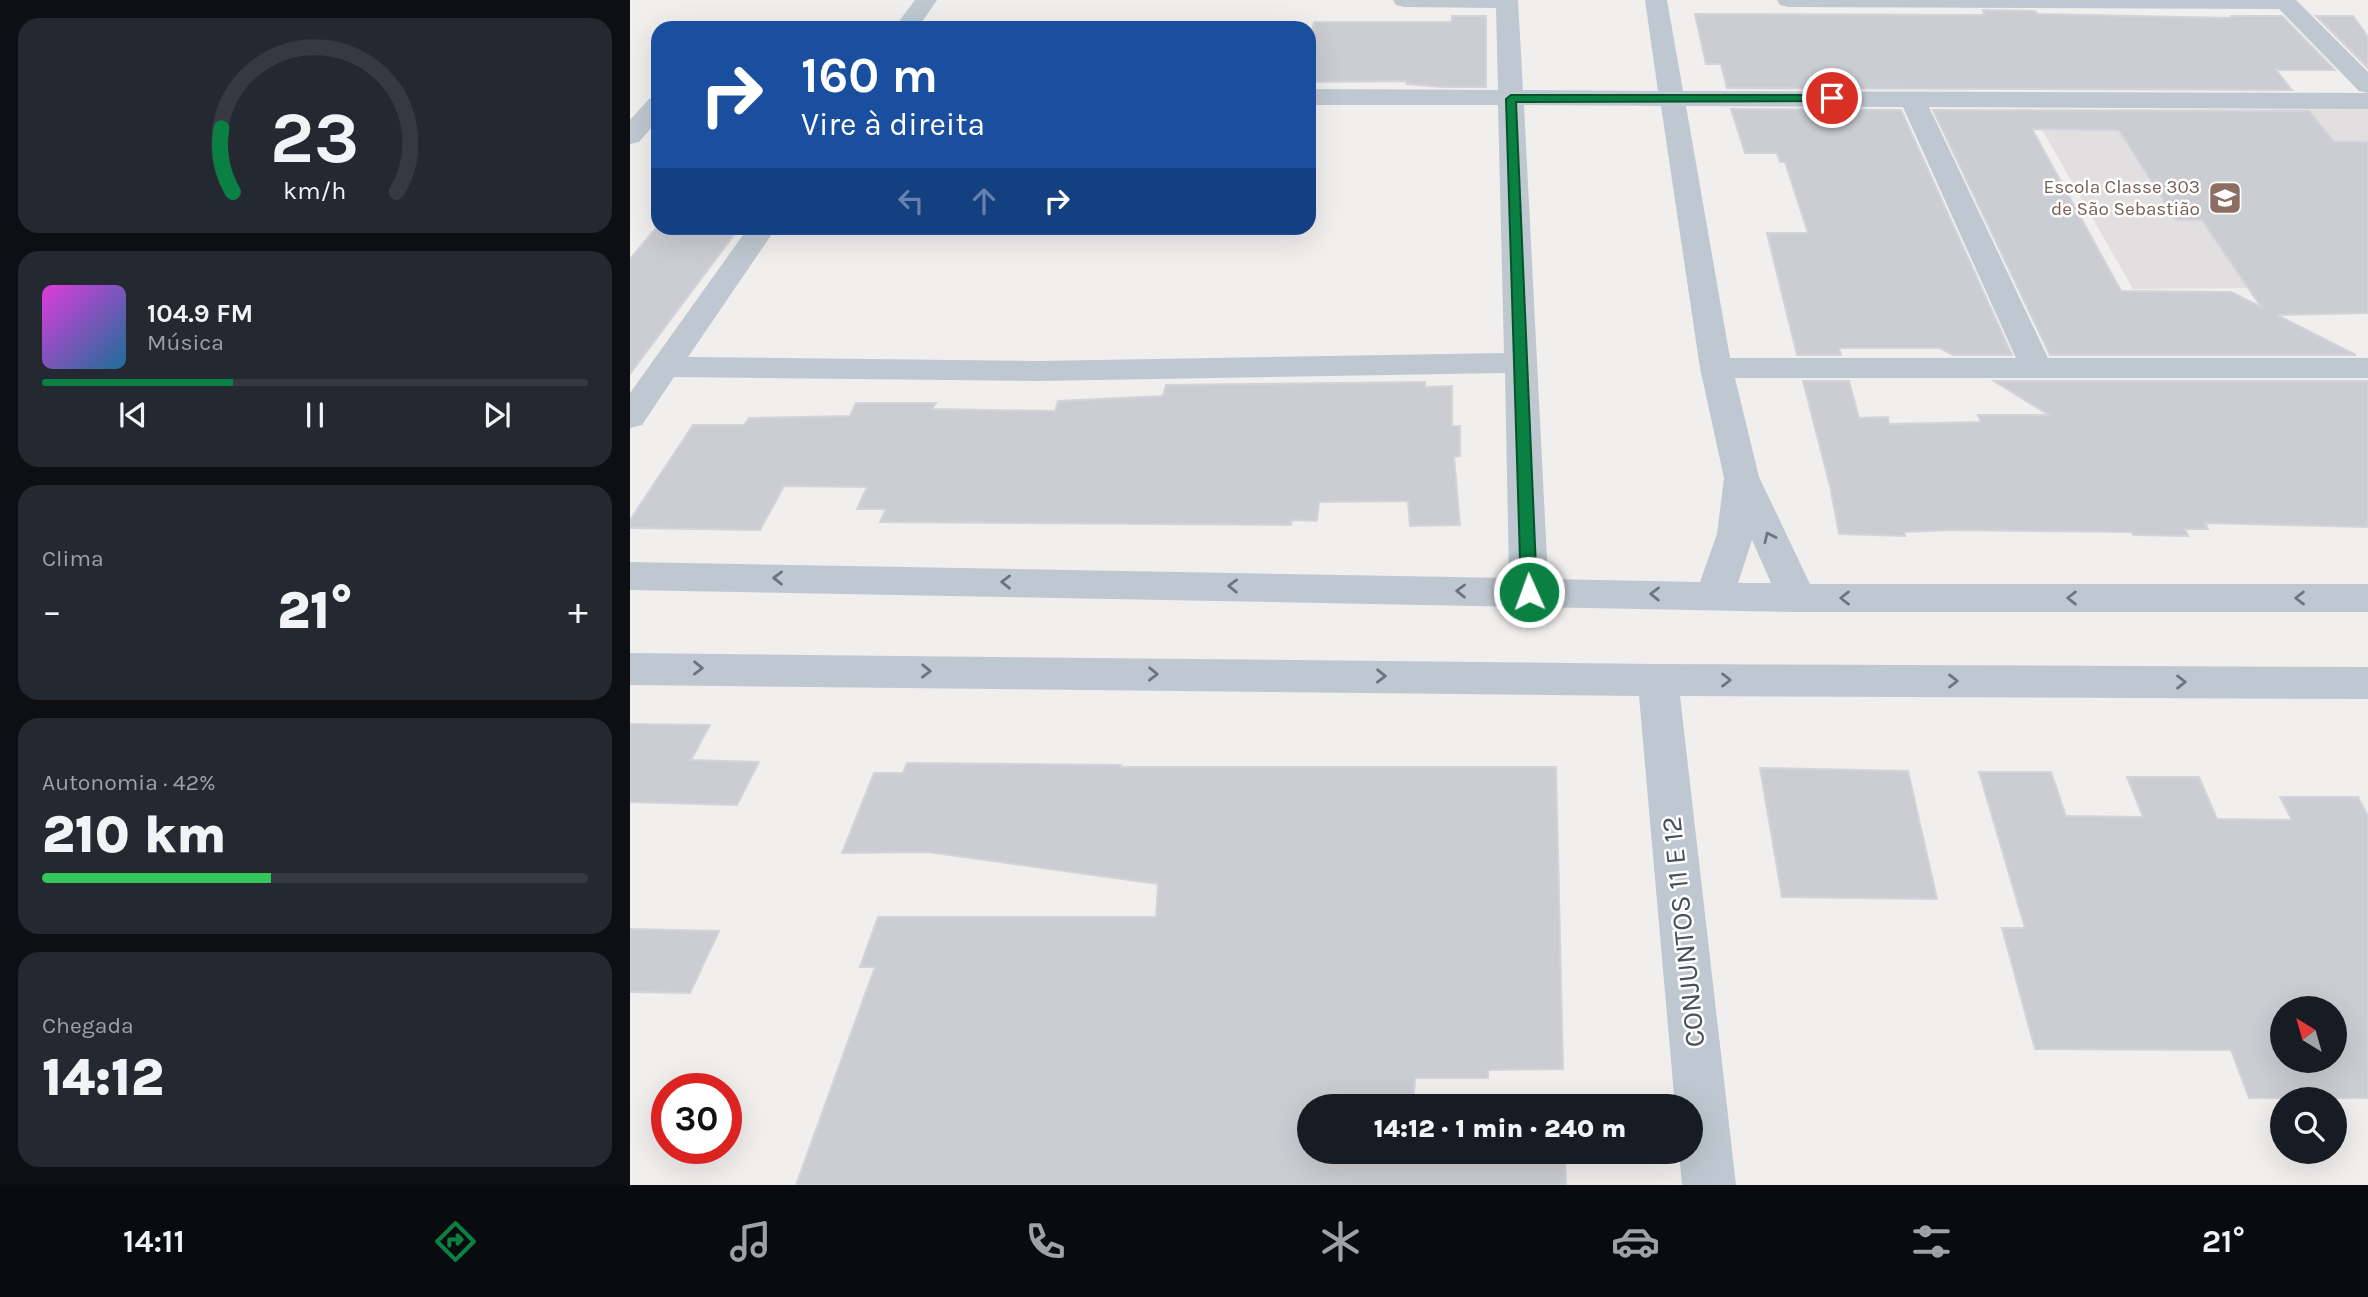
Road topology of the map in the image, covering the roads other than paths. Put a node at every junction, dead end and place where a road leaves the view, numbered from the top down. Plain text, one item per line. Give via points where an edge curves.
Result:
1 (926, 0) edge
2 (1404, 0) edge
3 (1656, 0) edge
4 (1788, 0) edge
5 (1507, 1) edge
6 (2284, 1) edge
7 (911, 21) edge
8 (2368, 86) edge
9 (651, 97) edge
10 (1316, 97) edge
11 (1673, 97) junction
12 (630, 98) edge
13 (1912, 98) junction
14 (1511, 99) junction
15 (2368, 101) edge
16 (651, 112) edge
17 (630, 136) edge
18 (757, 235) edge
19 (1521, 362) junction
20 (664, 367) junction
21 (1716, 368) junction
22 (2038, 368) junction
23 (2368, 368) edge
24 (633, 407) edge
25 (1741, 477) junction
26 (630, 576) edge
27 (1529, 592) junction
28 (1715, 596) junction
29 (1797, 597) junction
30 (2368, 598) edge
31 (630, 668) edge
32 (1658, 680) junction
33 (2368, 683) edge
34 (1709, 1185) edge

1 - 7 street
2 - 5 street
3 - 11 street
4 - 6 street
5 - 14 street
6 - 8 street
9 - 12 street
10 - 14 street
11 - 13 street
11 - 14 street
11 - 21 street
13 - 15 street
13 - 22 street
14 - 19 street
16 - 17 street
18 - 20 street
19 - 20 street via 1038,371
19 - 27 street
20 - 24 street
21 - 22 street
21 - 25 street
22 - 23 street
25 - 28 street via 1735,534
29 -> 25 street
27 -> 26 street
28 -> 27 street
28 - 29 street
30 -> 29 street
31 -> 32 street
32 -> 33 street
32 - 34 street, CONJUNTOS 11 E 12

